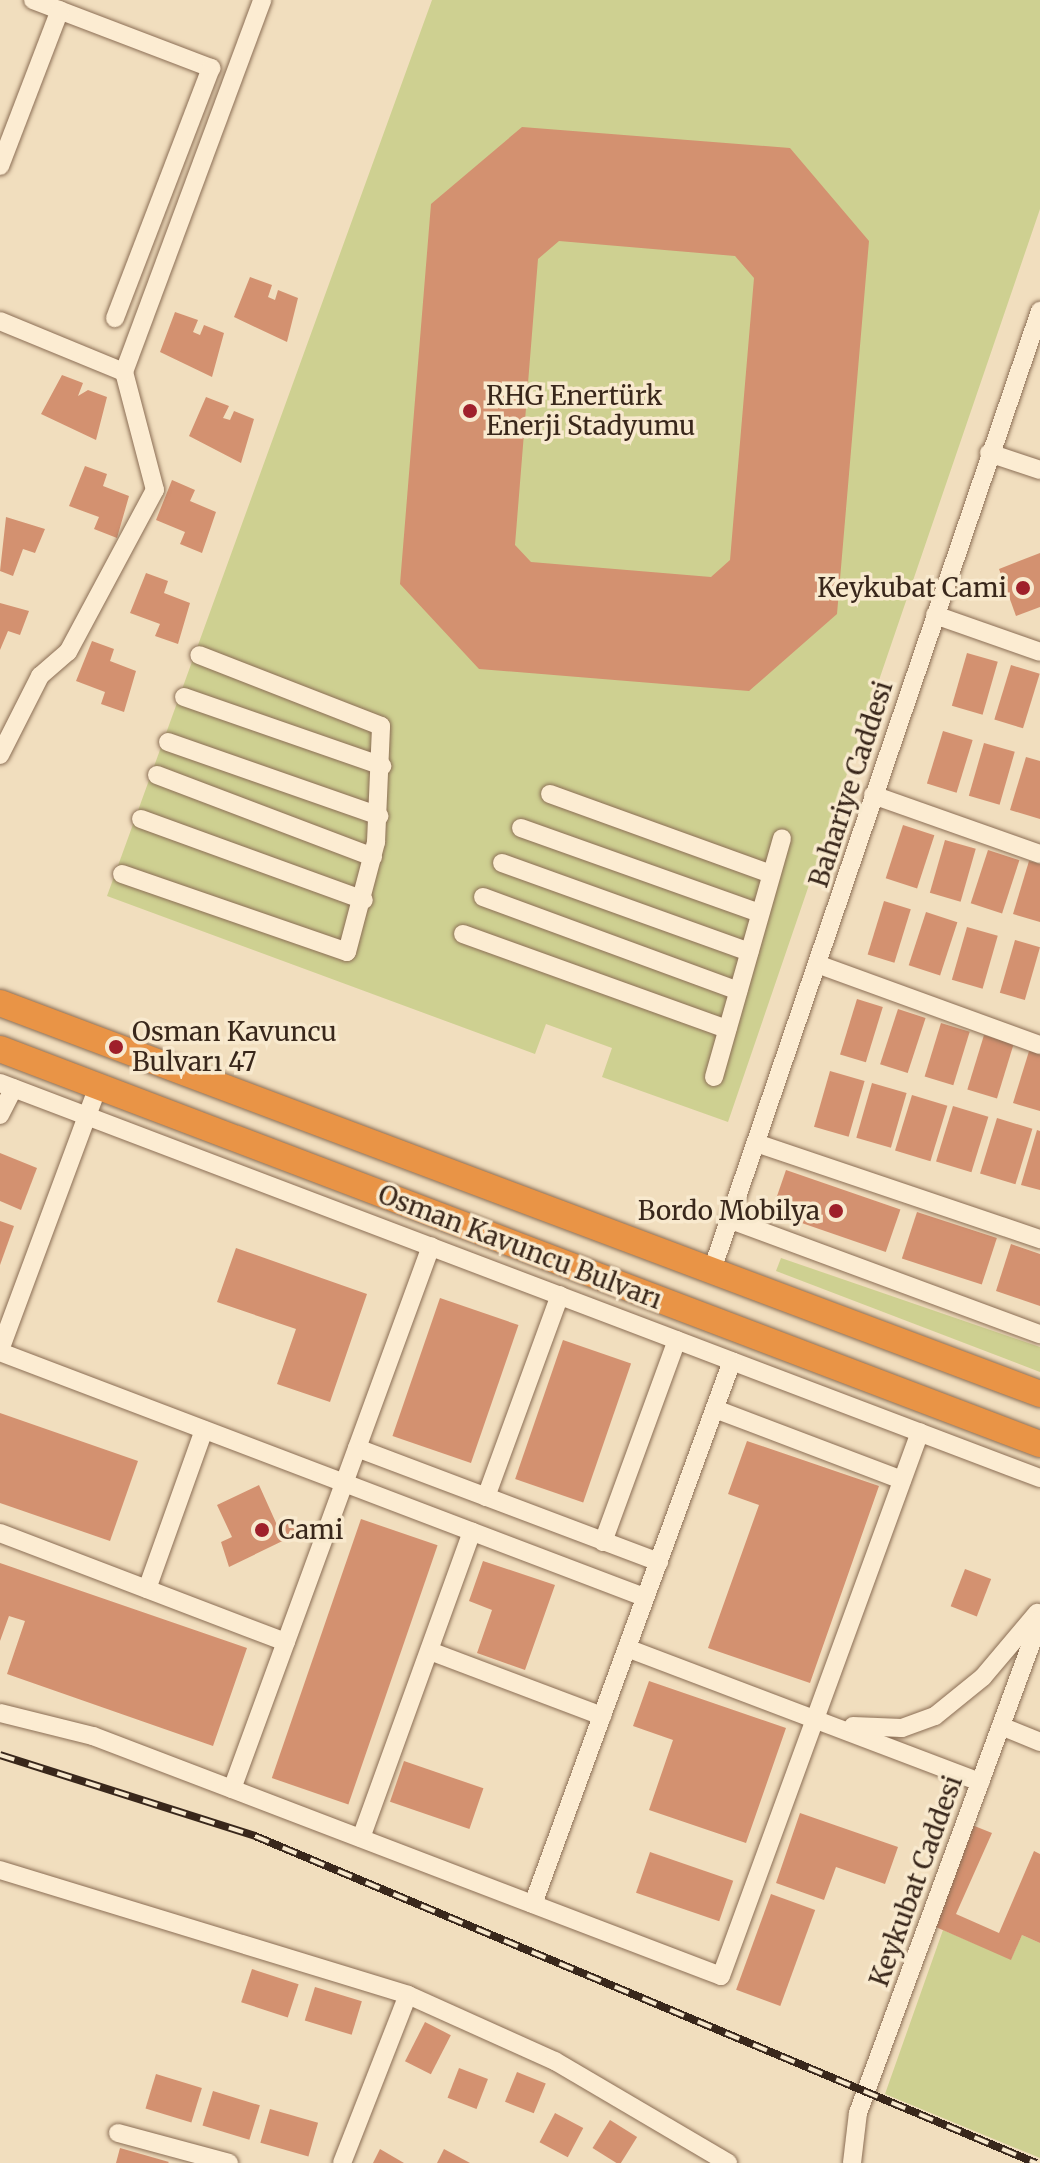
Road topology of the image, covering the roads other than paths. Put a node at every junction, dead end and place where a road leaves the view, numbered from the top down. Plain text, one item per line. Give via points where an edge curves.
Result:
1 (33, 0) edge
2 (262, 0) edge
3 (60, 10) junction
4 (0, 166) edge
5 (1040, 311) edge
6 (115, 318) dead end
7 (0, 321) edge
8 (124, 372) junction
9 (989, 453) junction
10 (1040, 470) edge
11 (935, 615) junction
12 (1040, 652) edge
13 (199, 655) dead end
14 (184, 697) dead end
15 (168, 742) dead end
16 (0, 755) edge
17 (382, 766) junction
18 (157, 775) dead end
19 (550, 794) dead end
20 (873, 795) junction
21 (379, 816) junction
22 (141, 819) dead end
23 (521, 828) dead end
24 (782, 839) dead end
25 (1040, 854) edge
26 (373, 857) junction
27 (502, 863) dead end
28 (122, 874) dead end
29 (771, 874) junction
30 (483, 897) dead end
31 (364, 900) junction
32 (760, 913) junction
33 (463, 934) dead end
34 (749, 952) junction
35 (820, 965) junction
36 (738, 991) junction
37 (0, 1003) edge
38 (727, 1029) junction
39 (1040, 1045) edge
40 (0, 1049) edge
41 (714, 1077) dead end
42 (7, 1086) edge
43 (98, 1086) junction
44 (0, 1115) edge
45 (88, 1115) junction
46 (759, 1144) junction
47 (731, 1220) junction
48 (1040, 1239) edge
49 (431, 1246) junction
50 (711, 1273) junction
51 (560, 1295) junction
52 (1040, 1334) edge
53 (677, 1340) junction
54 (0, 1351) edge
55 (732, 1361) junction
56 (1040, 1394) edge
57 (715, 1409) junction
58 (204, 1430) junction
59 (920, 1432) junction
60 (1040, 1444) edge
61 (357, 1448) junction
62 (1040, 1478) edge
63 (902, 1480) junction
64 (343, 1483) junction
65 (486, 1497) junction
66 (472, 1532) junction
67 (0, 1533) edge
68 (603, 1542) junction
69 (659, 1562) junction
70 (147, 1589) junction
71 (644, 1597) junction
72 (1040, 1609) edge
73 (1040, 1620) edge
74 (286, 1642) junction
75 (627, 1648) junction
76 (430, 1651) junction
77 (0, 1713) edge
78 (602, 1716) junction
79 (815, 1719) junction
80 (1001, 1726) junction
81 (1040, 1742) edge
82 (980, 1782) junction
83 (232, 1789) junction
84 (361, 1838) junction
85 (0, 1870) edge
86 (533, 1904) junction
87 (408, 1995) junction
88 (118, 2133) dead end
89 (229, 2163) edge
90 (342, 2163) edge
91 (728, 2163) edge
92 (852, 2163) edge

1 - 3 street
2 - 8 street
3 - 4 street
3 - 6 street via 211,68
5 - 9 street, Bahariye Caddesi
7 - 8 street
8 - 16 street via 155,490 68,652 40,676
9 - 10 street
9 - 11 street, Bahariye Caddesi
11 - 12 street
11 - 20 street, Bahariye Caddesi
13 - 17 street via 381,726
14 - 17 street
15 - 21 street
17 - 21 street
18 - 26 street
19 - 29 street
20 - 25 street
20 - 35 street, Bahariye Caddesi
21 - 26 street
22 - 31 street
23 - 32 street
24 - 29 street
26 - 31 street
27 - 34 street
28 - 31 street via 347,952
29 - 32 street
30 - 36 street
32 - 34 street
33 - 38 street
34 - 36 street
35 - 39 street
35 - 46 street, Bahariye Caddesi
36 - 38 street
37 - 50 highway, Osman Kavuncu Bulvarı
38 - 41 street
40 - 43 highway, Osman Kavuncu Bulvarı
42 - 44 street
42 - 45 street
43 - 45 street
43 - 60 highway, Osman Kavuncu Bulvarı
45 - 49 street
45 - 54 street
46 - 47 street, Bahariye Caddesi
46 - 48 street
47 - 50 street, Bahariye Caddesi
47 - 52 street
49 - 51 street
49 - 61 street
50 - 56 highway, Osman Kavuncu Bulvarı
51 - 53 street
51 - 65 street
53 - 55 street
53 - 68 street
54 - 58 street
55 - 57 street
55 - 59 street
57 - 63 street
57 - 69 street
58 - 64 street
58 - 70 street
59 - 62 street
59 - 63 street
61 - 64 street
61 - 65 street
63 - 79 street
64 - 66 street
64 - 74 street
65 - 68 street
66 - 71 street
66 - 76 street
67 - 70 street
68 - 69 street
69 - 71 street
70 - 74 street
71 - 75 street
72 - 79 street via 971,1689 925,1721 877,1729
73 - 80 street, Keykubat Caddesi
74 - 83 street
75 - 78 street
75 - 79 street
76 - 78 street
76 - 84 street
77 - 83 street via 93,1736
78 - 86 street
79 - 82 street
79 - 86 street via 721,1976
80 - 81 street
80 - 82 street, Keykubat Caddesi
82 - 92 street, Keykubat Caddesi via 858,2113
83 - 84 street
84 - 86 street
85 - 87 street
87 - 90 street
87 - 91 street via 579,2073
88 - 89 street

